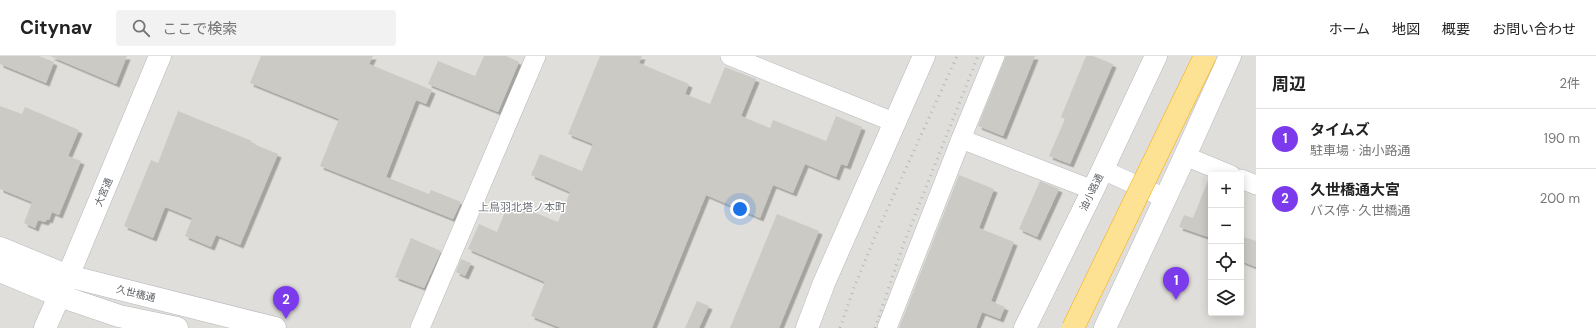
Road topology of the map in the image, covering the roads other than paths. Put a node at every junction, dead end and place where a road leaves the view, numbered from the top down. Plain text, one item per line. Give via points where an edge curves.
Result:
1 (160, 56) edge
2 (536, 56) edge
3 (730, 56) edge
4 (924, 56) edge
5 (995, 56) edge
6 (1156, 56) edge
7 (1205, 56) edge
8 (1230, 56) edge
9 (896, 123) junction
10 (961, 139) junction
11 (1185, 156) junction
12 (1103, 170) junction
13 (1224, 172) edge
14 (1244, 180) edge
15 (1256, 185) edge
16 (1093, 190) junction
17 (1166, 198) junction
18 (0, 248) edge
19 (0, 271) edge
20 (68, 276) junction
21 (60, 296) junction
22 (263, 327) edge
23 (45, 328) edge
24 (177, 328) edge
25 (420, 328) edge
26 (807, 328) edge
27 (887, 328) edge
28 (1025, 328) edge
29 (1073, 328) edge
30 (1104, 328) edge

1 - 20 street, 大宮通
2 - 25 street
3 - 9 street
4 - 9 street
5 - 10 street
6 - 12 street, 油小路通
7 - 29 highway, bridge
8 - 11 street
9 - 26 street via 824,283
10 - 16 street
10 - 27 street
11 - 13 street
11 - 17 street
12 - 16 street, 油小路通
12 - 17 street
14 - 15 street
16 - 28 street, 油小路通
17 - 30 street
18 - 20 street, 久世橋通
19 - 21 street
20 - 21 street, 大宮通
20 - 22 street, 久世橋通
21 - 23 street, 大宮通
21 - 24 street via 119,316

